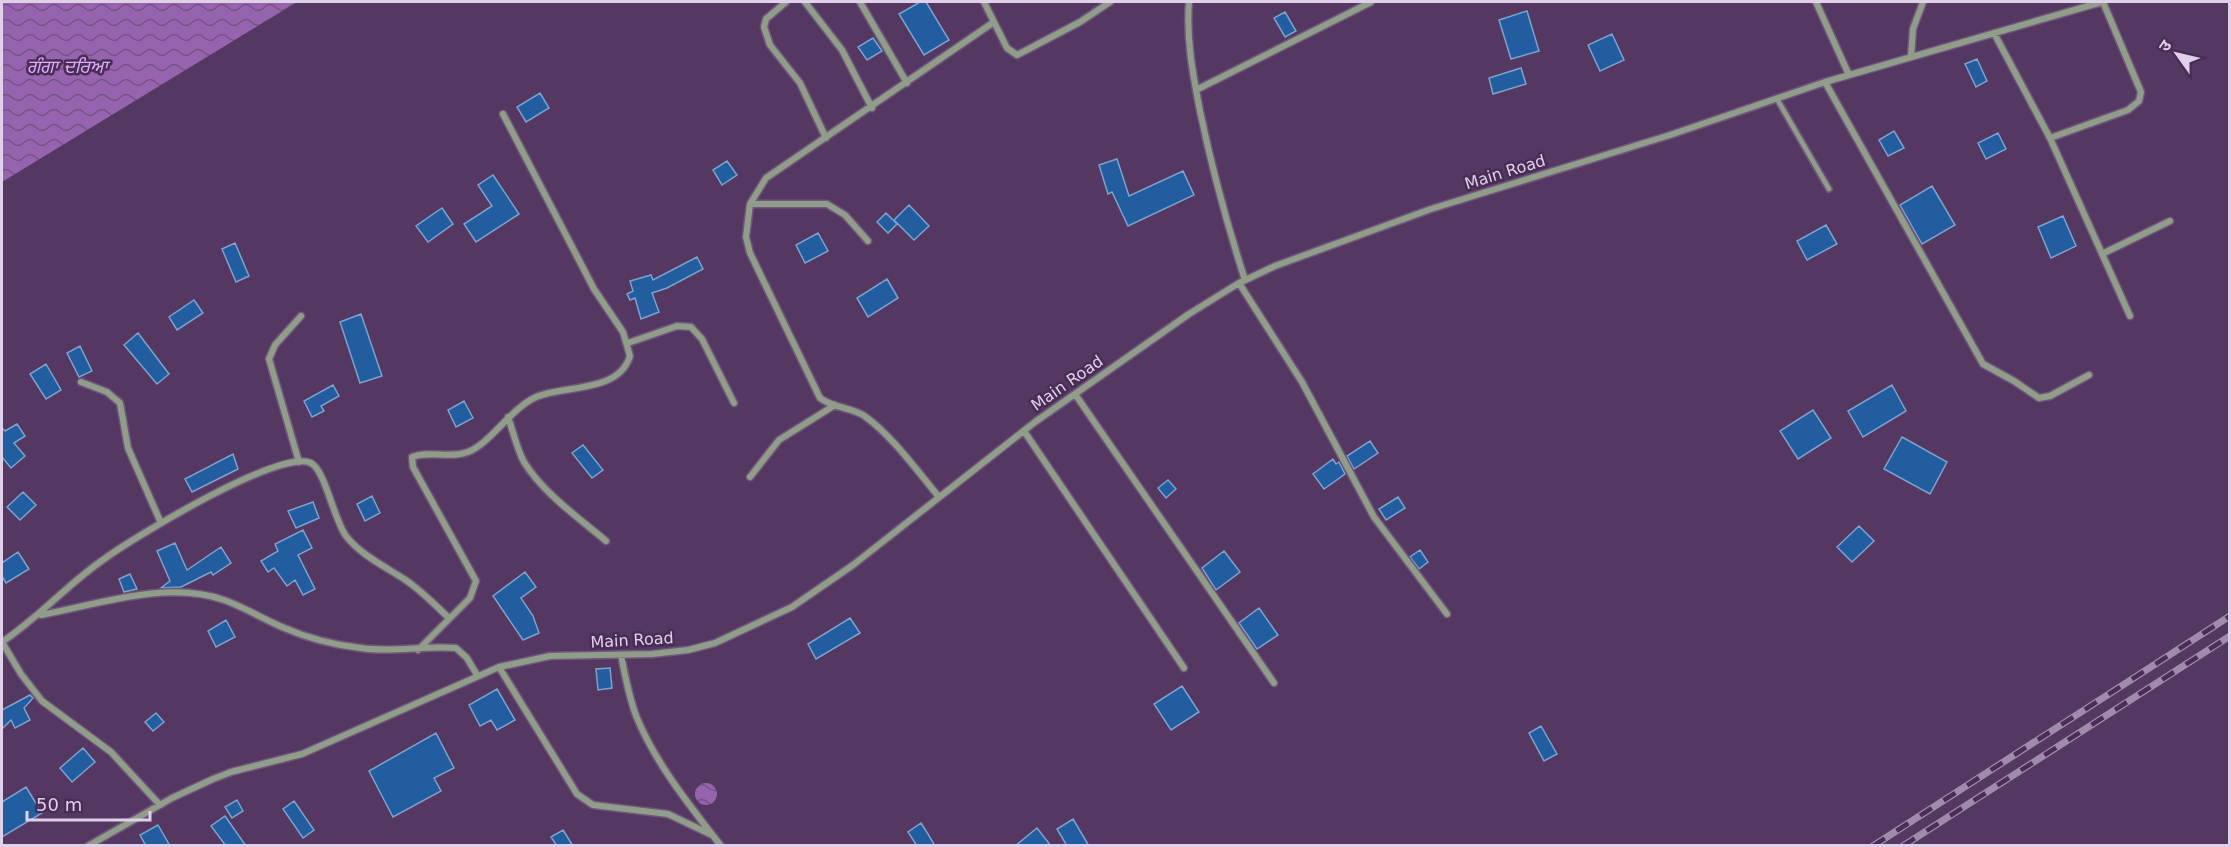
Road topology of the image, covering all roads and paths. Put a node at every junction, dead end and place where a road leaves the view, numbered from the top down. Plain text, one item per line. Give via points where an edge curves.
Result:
1 (786, 2) edge
2 (806, 2) edge
3 (860, 2) edge
4 (984, 2) edge
5 (1110, 2) edge
6 (1189, 2) edge
7 (1371, 2) edge
8 (1816, 2) edge
9 (1923, 2) edge
10 (2102, 2) edge
11 (994, 22) junction
12 (1994, 33) junction
13 (1911, 57) junction
14 (1849, 75) junction
15 (1825, 82) junction
16 (907, 83) junction
17 (1196, 90) junction
18 (1777, 99) junction
19 (872, 108) junction
20 (503, 114) dead end
21 (825, 138) junction
22 (2050, 138) junction
23 (1829, 189) dead end
24 (750, 204) junction
25 (2170, 221) dead end
26 (868, 242) dead end
27 (2102, 254) junction
28 (1242, 281) junction
29 (301, 316) dead end
30 (2130, 316) dead end
31 (628, 343) junction
32 (2089, 375) dead end
33 (81, 382) dead end
34 (1075, 394) junction
35 (734, 403) dead end
36 (835, 405) junction
37 (508, 417) junction
38 (1024, 431) junction
39 (299, 462) junction
40 (750, 477) dead end
41 (939, 497) junction
42 (161, 523) junction
43 (606, 541) dead end
44 (1447, 614) dead end
45 (40, 615) junction
46 (449, 618) junction
47 (2, 642) edge
48 (418, 650) junction
49 (621, 655) junction
50 (499, 667) junction
51 (1184, 668) dead end
52 (477, 675) junction
53 (1274, 683) dead end
54 (160, 805) junction
55 (712, 834) junction
56 (88, 846) edge
57 (721, 846) edge

1 - 21 street via 766,19 766,37 800,83
2 - 19 street via 842,50
3 - 16 street
4 - 11 street
5 - 11 street via 1017,55 1007,48
6 - 17 street via 1188,40
7 - 17 street
8 - 14 street
9 - 13 street via 1913,29
10 - 12 street, Main Road
10 - 22 street via 2141,92 2139,101 2128,110
11 - 16 street
12 - 13 street, Main Road
12 - 22 street
13 - 14 street, Main Road
14 - 15 street, Main Road
15 - 18 street, Main Road
15 - 32 street via 1983,364 2039,398
16 - 19 street
17 - 28 street via 1215,184
18 - 23 lane
18 - 28 street, Main Road via 1431,209
19 - 21 street
20 - 31 street via 594,289
21 - 24 street via 766,178
22 - 27 street
24 - 26 street via 827,204 845,215
24 - 36 street via 746,229 750,253 816,392
25 - 27 street
27 - 30 street
28 - 34 street, Main Road
28 - 44 street via 1302,382 1374,517
29 - 39 street via 275,345 269,359
31 - 35 street via 677,326 690,327 702,339
31 - 37 street via 628,361 609,378 586,388 536,397
33 - 42 street via 107,392 120,403 128,448
34 - 38 street, Main Road
34 - 53 street
36 - 40 street via 779,440
36 - 41 street via 870,420
37 - 43 street via 523,460 532,473
37 - 46 street via 466,453 415,456 411,460 476,581 470,598
38 - 41 street, Main Road
38 - 51 street
39 - 42 street via 242,480
39 - 46 street via 310,462 318,468 335,517 356,547 406,580
41 - 49 street, Main Road via 792,607 715,643 661,653
42 - 45 street via 97,564
45 - 47 street
45 - 48 street via 154,594 185,593 224,600 282,627 327,642 362,649
46 - 48 street
47 - 54 street via 42,701 111,752
48 - 52 street via 456,648
49 - 50 street, Main Road via 550,656
49 - 55 street via 631,701 649,744
50 - 52 street, Main Road
50 - 55 street via 584,800 593,805 668,814
52 - 54 street, Main Road via 329,743 231,772
54 - 56 street, Main Road
55 - 57 street

